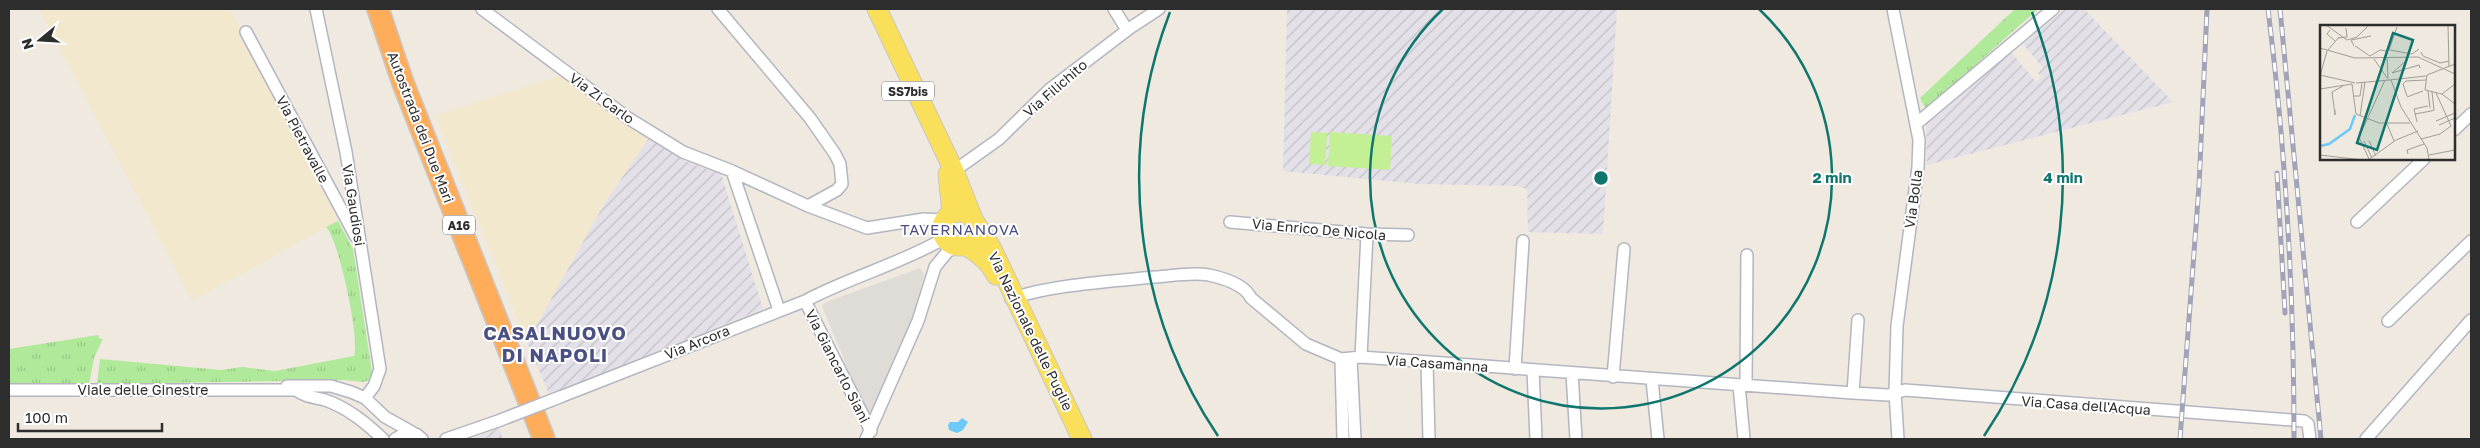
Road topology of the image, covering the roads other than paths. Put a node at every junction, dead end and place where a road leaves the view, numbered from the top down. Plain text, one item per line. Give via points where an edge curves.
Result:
1 (316, 9) edge
2 (364, 9) edge
3 (378, 9) edge
4 (482, 9) edge
5 (718, 9) edge
6 (868, 9) edge
7 (877, 9) edge
8 (1114, 9) edge
9 (1159, 9) edge
10 (1893, 9) edge
11 (2052, 9) edge
12 (1127, 30) junction
13 (246, 32) dead end
14 (2471, 114) edge
15 (1916, 124) junction
16 (2455, 129) edge
17 (2423, 160) edge
18 (732, 171) junction
19 (951, 173) junction
20 (808, 206) junction
21 (974, 221) junction
22 (1230, 222) dead end
23 (2357, 222) dead end
24 (953, 232) junction
25 (1367, 234) junction
26 (1408, 235) dead end
27 (1523, 241) dead end
28 (2471, 241) edge
29 (360, 246) junction
30 (1624, 249) dead end
31 (1747, 255) dead end
32 (1011, 299) junction
33 (805, 301) junction
34 (779, 310) junction
35 (1858, 320) dead end
36 (2471, 320) edge
37 (2388, 321) dead end
38 (1351, 358) junction
39 (1427, 363) junction
40 (1515, 369) junction
41 (1533, 370) junction
42 (1572, 373) junction
43 (1613, 377) junction
44 (1652, 380) junction
45 (1743, 385) junction
46 (276, 389) junction
47 (9, 390) edge
48 (1895, 392) junction
49 (1853, 393) junction
50 (365, 398) junction
51 (412, 432) junction
52 (868, 435) edge
53 (384, 439) edge
54 (395, 439) edge
55 (422, 439) edge
56 (446, 439) edge
57 (530, 439) edge
58 (544, 439) edge
59 (1072, 439) edge
60 (1082, 439) edge
61 (1342, 439) edge
62 (1355, 439) edge
63 (1429, 439) edge
64 (1536, 439) edge
65 (1576, 439) edge
66 (1658, 439) edge
67 (1744, 439) edge
68 (1898, 439) edge
69 (2310, 439) edge
70 (2366, 439) edge

1 - 29 street, Via Gaudiosi via 346,152
2 - 57 highway, Autostrada dei Due Mari / A16 via 391,88
3 - 58 highway, Autostrada dei Due Mari / A16 via 416,116
4 - 18 street, Via Zi Carlo via 628,118 683,152
5 - 20 street via 810,118 840,164 842,184
6 - 19 main road, Via Nazionale delle Puglie / SS7bis
7 - 19 main road, Via Nazionale delle Puglie / SS7bis
8 - 12 street
9 - 12 street, Via Filichito
10 - 15 street, Via Bolla
11 - 15 street
12 - 19 street, Via Filichito via 1050,89 999,139
13 - 29 street, Via Pietravalle
14 - 16 street
15 - 48 street, Via Bolla via 1918,167 1897,326
17 - 23 street
18 - 20 street, Via Zi Carlo
18 - 34 street
19 - 21 main road, Via Nazionale delle Puglie / SS7bis
19 - 24 main road, Via Nazionale delle Puglie
20 - 24 street, Via Zi Carlo via 867,228 924,219
21 - 24 main road via 976,234
21 - 24 main road via 964,212
21 - 32 main road, Via Nazionale delle Puglie / SS7bis via 992,249
22 - 25 street, Via Enrico De Nicola
24 - 32 main road, Via Nazionale delle Puglie / SS7bis via 992,267
24 - 33 street, Via Arcora via 921,251
24 - 52 street via 948,251 935,267 918,321
25 - 26 street, Via Enrico De Nicola
25 - 38 street
27 - 40 street
28 - 37 street
29 - 50 street, Via Gaudiosi via 380,369
30 - 43 street
31 - 45 street
32 - 38 street, Via Casamanna via 1122,280 1210,275 1247,290 1252,298 1306,344
32 - 59 main road, Via Nazionale delle Puglie / SS7bis
32 - 60 main road, Via Nazionale delle Puglie / SS7bis
33 - 34 street, Via Arcora
33 - 52 street, Via Giancarlo Siani
34 - 56 street, Via Arcora, bridge
35 - 49 street
36 - 70 street
38 - 39 street, Via Casamanna
38 - 61 street
38 - 62 street
39 - 40 street, Via Casamanna
39 - 63 street
40 - 41 street, Via Casamanna
41 - 42 street, Via Casamanna
41 - 64 street
42 - 43 street, Via Casamanna
42 - 65 street
43 - 44 street, Via Casamanna
44 - 45 street, Via Casamanna
44 - 66 street
45 - 49 street, Via Casamanna
45 - 67 street
46 - 47 street, Viale delle Ginestre
46 - 50 street, Viale delle Ginestre via 292,385 331,386
46 - 53 street, Viale delle Ginestre via 296,390 302,395 340,407 364,421
48 - 49 street, Via Casamanna via 1888,395
48 - 68 street
48 - 69 street, Via Casa dell'Acqua via 1905,390 2304,421 2308,424
50 - 51 street, Viale delle Ginestre via 385,417
51 - 54 street via 402,433
51 - 55 street

